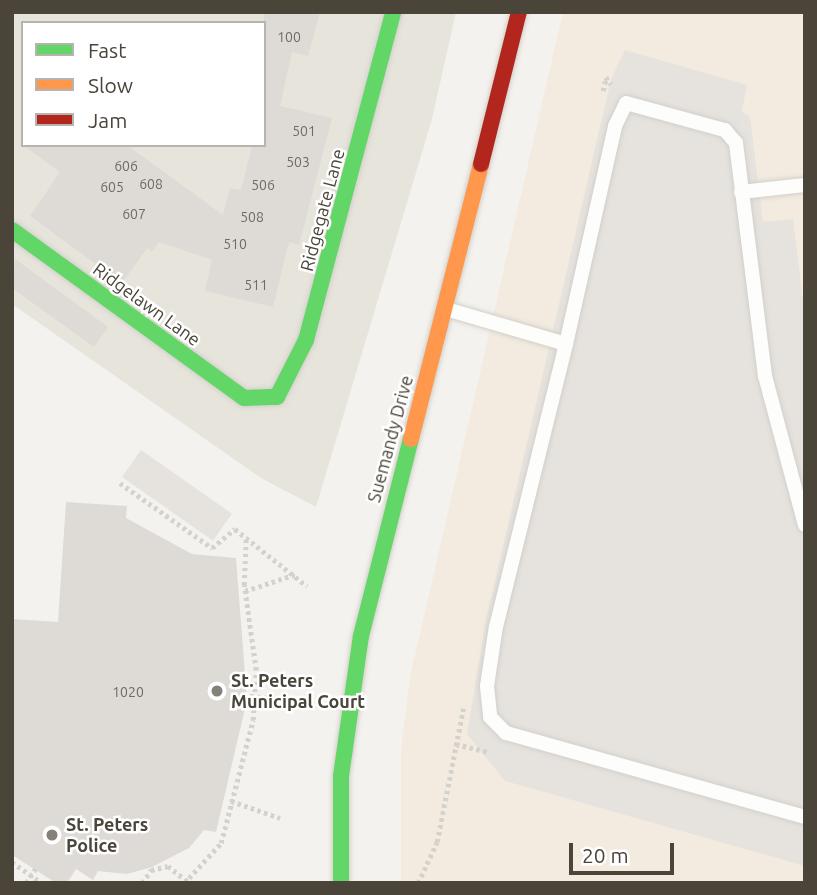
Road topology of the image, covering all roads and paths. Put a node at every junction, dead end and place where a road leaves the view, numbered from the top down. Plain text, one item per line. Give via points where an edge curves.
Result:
1 (393, 12) edge
2 (519, 12) edge
3 (805, 185) edge
4 (741, 192) junction
5 (12, 230) edge
6 (445, 309) junction
7 (566, 344) junction
8 (263, 402) joint
9 (120, 483) dead end
10 (805, 525) edge
11 (246, 537) junction
12 (296, 573) junction
13 (307, 586) dead end
14 (245, 590) junction
15 (243, 695) dead end
16 (255, 696) junction
17 (288, 700) dead end
18 (231, 801) junction
19 (805, 817) edge
20 (280, 818) dead end
21 (12, 862) edge
22 (35, 869) dead end
23 (31, 875) junction
24 (190, 880) edge
25 (26, 883) edge
26 (42, 883) edge
27 (142, 883) edge
28 (341, 883) edge

1 - 8 street, Ridgegate Lane via 306,340 277,397
2 - 6 street, Suemandy Drive
3 - 4 lane
4 - 7 lane via 736,143 725,130 626,103 615,126
4 - 10 lane via 765,376
5 - 8 street, Ridgelawn Lane via 244,398
6 - 7 lane
6 - 28 street, Suemandy Drive via 347,714
7 - 19 lane via 496,626 487,686 490,717 506,733
9 - 11 path via 212,548 230,529
11 - 12 path
11 - 14 path
12 - 13 path
12 - 14 path
14 - 16 path
15 - 16 path
16 - 17 path
16 - 18 path
18 - 20 path
18 - 24 path via 220,843
21 - 23 path
22 - 23 path
23 - 25 path
23 - 26 path
24 - 27 path via 162,866

